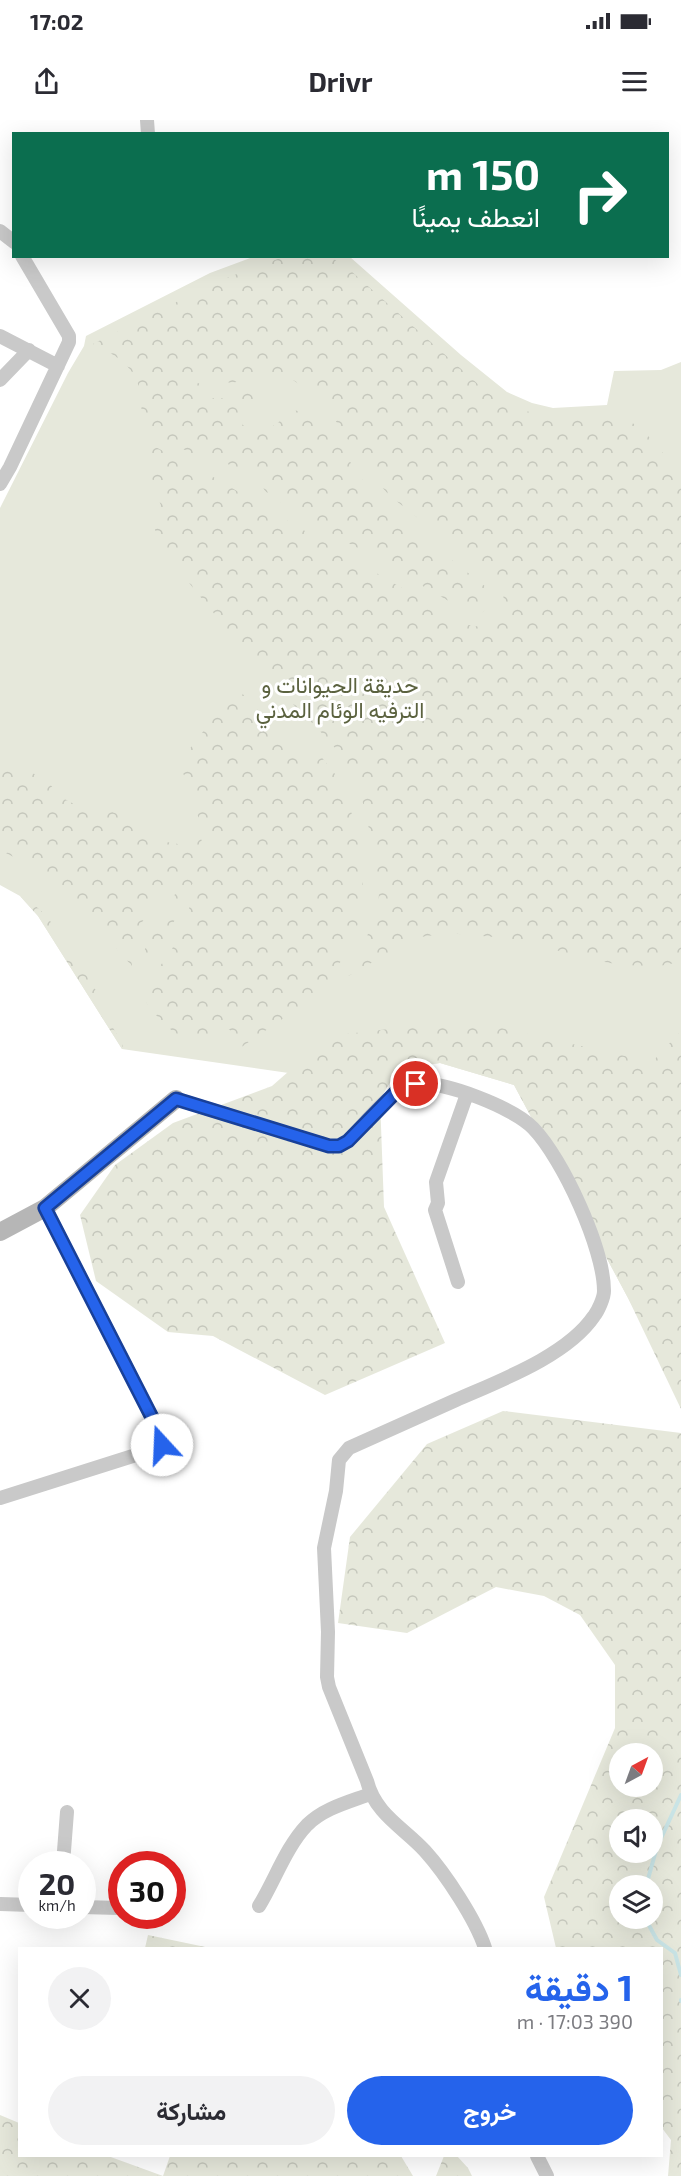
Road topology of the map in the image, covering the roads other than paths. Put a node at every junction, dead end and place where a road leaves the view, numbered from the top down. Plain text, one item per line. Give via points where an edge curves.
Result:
1 (0, 231) edge
2 (12, 240) edge
3 (23, 258) edge
4 (0, 336) edge
5 (29, 350) junction
6 (58, 366) junction
7 (0, 380) edge
8 (0, 484) edge
9 (467, 1094) junction
10 (176, 1099) joint
11 (45, 1208) junction
12 (0, 1232) edge
13 (458, 1282) dead end
14 (0, 1498) edge
15 (370, 1794) junction
16 (67, 1812) dead end
17 (64, 1851) edge
18 (0, 1904) edge
19 (18, 1905) edge
20 (260, 1906) dead end
21 (485, 1947) edge
22 (538, 2157) edge
23 (547, 2176) edge

1 - 2 street
3 - 6 street via 69,336
4 - 5 street
5 - 6 street
5 - 7 street
6 - 8 street
9 - 10 street via 434,1084 416,1084 397,1091 339,1146
9 - 13 street via 436,1182 435,1210
9 - 15 street via 509,1109 533,1128 570,1181 601,1264 604,1294 594,1316 567,1344 527,1368 349,1448 339,1460 324,1548 327,1677
10 - 11 street
11 - 12 street
11 - 14 street via 163,1439 158,1448
15 - 20 street via 333,1808 307,1826
15 - 21 street via 388,1818 425,1851 463,1903
16 - 17 street
18 - 19 street
22 - 23 street

